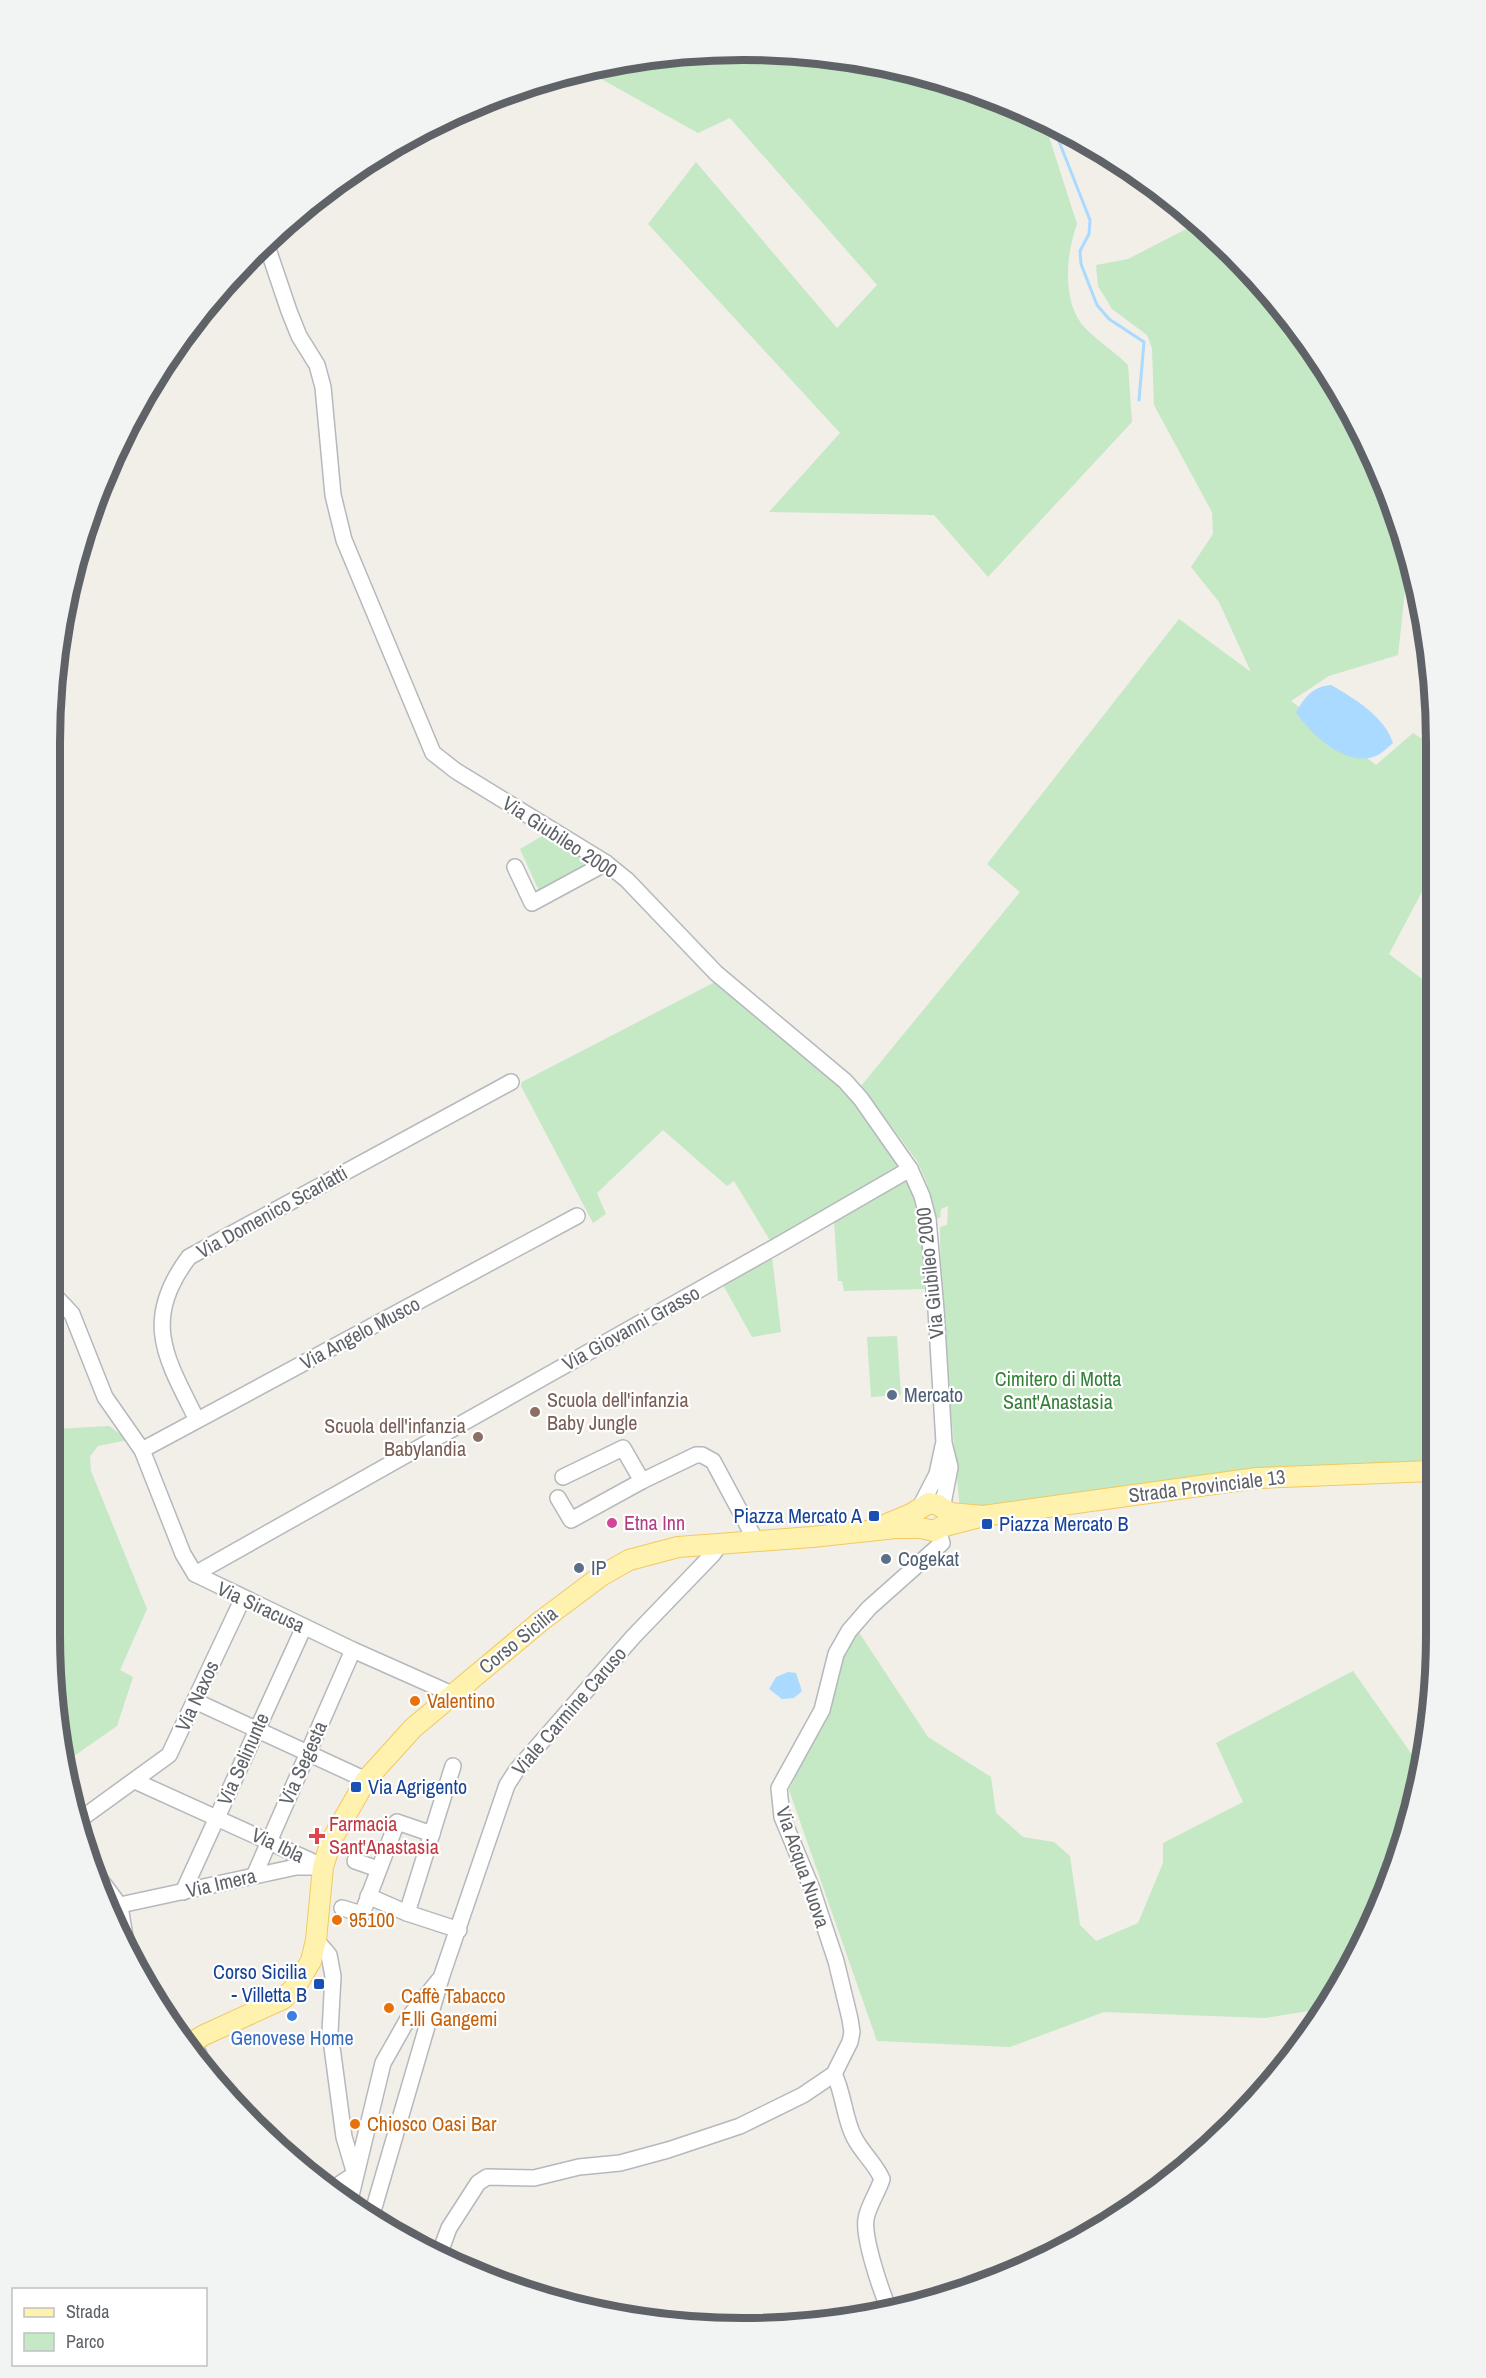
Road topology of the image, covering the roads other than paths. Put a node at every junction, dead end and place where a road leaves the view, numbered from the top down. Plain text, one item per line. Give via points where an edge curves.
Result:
1 (267, 253) edge
2 (606, 863) junction
3 (515, 867) dead end
4 (511, 1082) dead end
5 (910, 1169) junction
6 (578, 1216) dead end
7 (60, 1300) edge
8 (197, 1420) junction
9 (944, 1443) junction
10 (142, 1450) junction
11 (1426, 1471) edge
12 (563, 1477) dead end
13 (642, 1481) junction
14 (558, 1498) dead end
15 (1007, 1513) junction
16 (933, 1520) junction
17 (756, 1541) junction
18 (720, 1544) junction
19 (195, 1574) junction
20 (243, 1598) junction
21 (303, 1627) junction
22 (353, 1650) junction
23 (452, 1694) junction
24 (195, 1701) junction
25 (256, 1730) junction
26 (307, 1753) junction
27 (453, 1766) dead end
28 (366, 1780) junction
29 (135, 1781) junction
30 (84, 1817) edge
31 (217, 1817) junction
32 (432, 1834) junction
33 (268, 1840) junction
34 (355, 1861) dead end
35 (323, 1867) junction
36 (378, 1869) junction
37 (254, 1876) junction
38 (183, 1892) junction
39 (368, 1896) junction
40 (117, 1907) edge
41 (342, 1908) dead end
42 (407, 1912) junction
43 (459, 1930) junction
44 (316, 1941) junction
45 (442, 1976) junction
46 (409, 2017) junction
47 (430, 2020) junction
48 (194, 2041) edge
49 (834, 2074) junction
50 (355, 2174) junction
51 (338, 2185) edge
52 (350, 2193) edge
53 (374, 2209) edge
54 (442, 2248) edge
55 (887, 2303) edge

1 - 2 street, Via Giubileo 2000 via 323,387 333,495 344,540 433,753
2 - 3 street via 532,903
2 - 5 street, Via Giubileo 2000 via 716,973 846,1081
4 - 8 street, Via Domenico Scarlatti via 189,1257 167,1296 162,1345
5 - 9 street, Via Giubileo 2000 via 928,1219
5 - 19 street, Via Giovanni Grasso
6 - 8 street, Via Angelo Musco
7 - 10 street, Via Siracusa via 72,1314 105,1397
8 - 10 street, Via Angelo Musco
9 - 16 street via 936,1474
9 - 16 street via 950,1467
10 - 19 street, Via Siracusa via 183,1554
11 - 15 main road, Strada Provinciale 13 via 1257,1478
12 - 13 street via 623,1448
13 - 14 street via 571,1520
13 - 17 street via 702,1455 713,1461
15 - 16 main road, Strada Provinciale 13
15 - 16 street via 960,1531
16 - 17 main road, Strada Provinciale 13 via 910,1514 873,1530
16 - 49 street, Via Acqua Nuova via 849,1631 836,1654 822,1710 779,1788 782,1816 812,1889 850,2019 850,2042
17 - 18 main road
18 - 23 main road, Corso Sicilia via 652,1552 613,1568
18 - 43 street, Viale Carmine Caruso via 516,1771 498,1808
19 - 20 street, Via Siracusa
20 - 21 street, Via Siracusa
20 - 24 street, Via Naxos
21 - 22 street, Via Siracusa
21 - 25 street, Via Selinunte
22 - 23 street, Via Siracusa
22 - 26 street, Via Segesta
23 - 28 main road, Corso Sicilia via 412,1728
24 - 25 street
24 - 29 street, Via Naxos via 169,1755
25 - 26 street
25 - 31 street, Via Selinunte
26 - 28 street
26 - 33 street, Via Segesta
27 - 32 street
28 - 35 main road, Corso Sicilia via 331,1841
29 - 30 street, Via Naxos
29 - 31 street, Via Ibla
31 - 33 street, Via Ibla
31 - 38 street, Via Selinunte
32 - 36 street via 397,1822
32 - 42 street
33 - 35 street, Via Ibla
33 - 37 street, Via Segesta
34 - 36 street
35 - 37 street, Via Imera via 296,1867
35 - 44 main road, Corso Sicilia
36 - 39 street
37 - 38 street, Via Imera
38 - 40 street, Via Imera
39 - 41 street via 362,1914
39 - 42 street
42 - 43 street
43 - 45 street, Viale Carmine Caruso
44 - 48 main road, Corso Sicilia via 303,1976 283,1999
44 - 50 street via 328,1955 333,1976 330,2032 344,2137
45 - 46 street
45 - 47 street
46 - 47 street via 425,2015
46 - 50 street via 383,2063
47 - 53 street
49 - 54 street, Via Acqua Nuova via 803,2096 740,2126 668,2150 534,2178 487,2177 478,2183 449,2228
49 - 55 street via 853,2135 882,2179 866,2218
50 - 51 street
50 - 52 street

